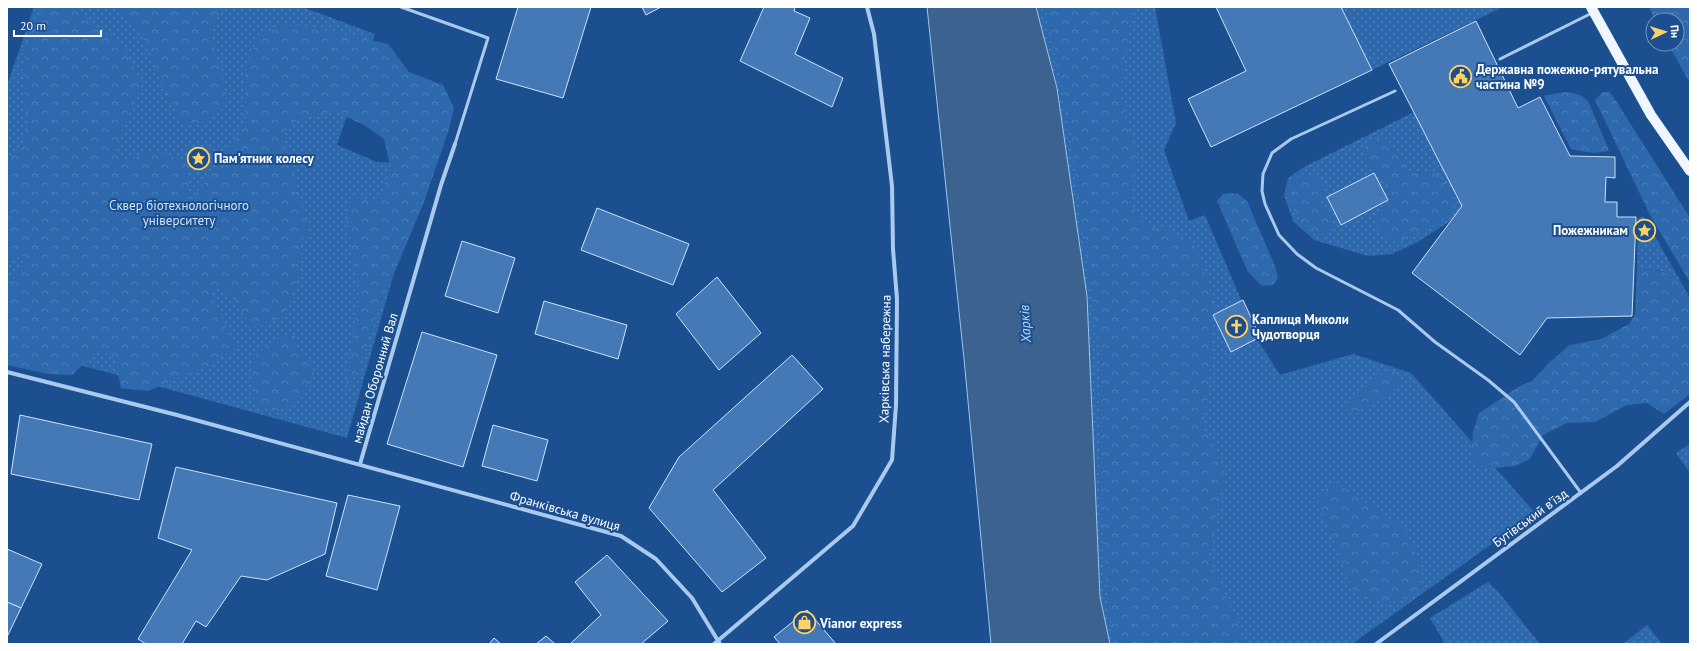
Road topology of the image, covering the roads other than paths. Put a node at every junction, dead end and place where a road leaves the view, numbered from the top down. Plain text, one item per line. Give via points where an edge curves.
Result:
1 (401, 7) edge
2 (867, 7) edge
3 (1592, 9) edge
4 (1500, 59) dead end
5 (1395, 91) dead end
6 (454, 144) joint
7 (1690, 171) edge
8 (7, 372) edge
9 (1690, 402) edge
10 (360, 464) junction
11 (1581, 493) junction
12 (717, 643) edge
13 (1376, 644) edge

1 - 6 lane, майдан Оборонний Вал via 488,38
2 - 12 street, Харківська набережна via 874,34 892,186 897,299 896,405 892,460 853,526
3 - 4 lane
3 - 7 main road via 1651,115
5 - 11 lane via 1291,139 1272,153 1263,174 1262,191 1276,228 1297,254 1316,268 1398,310 1435,342 1514,402
6 - 10 street, майдан Оборонний Вал
8 - 10 street
9 - 11 street, Бутівський в’їзд via 1617,466
10 - 12 street, Франківська вулиця via 621,536 656,559 692,598
11 - 13 street, Бутівський в’їзд

